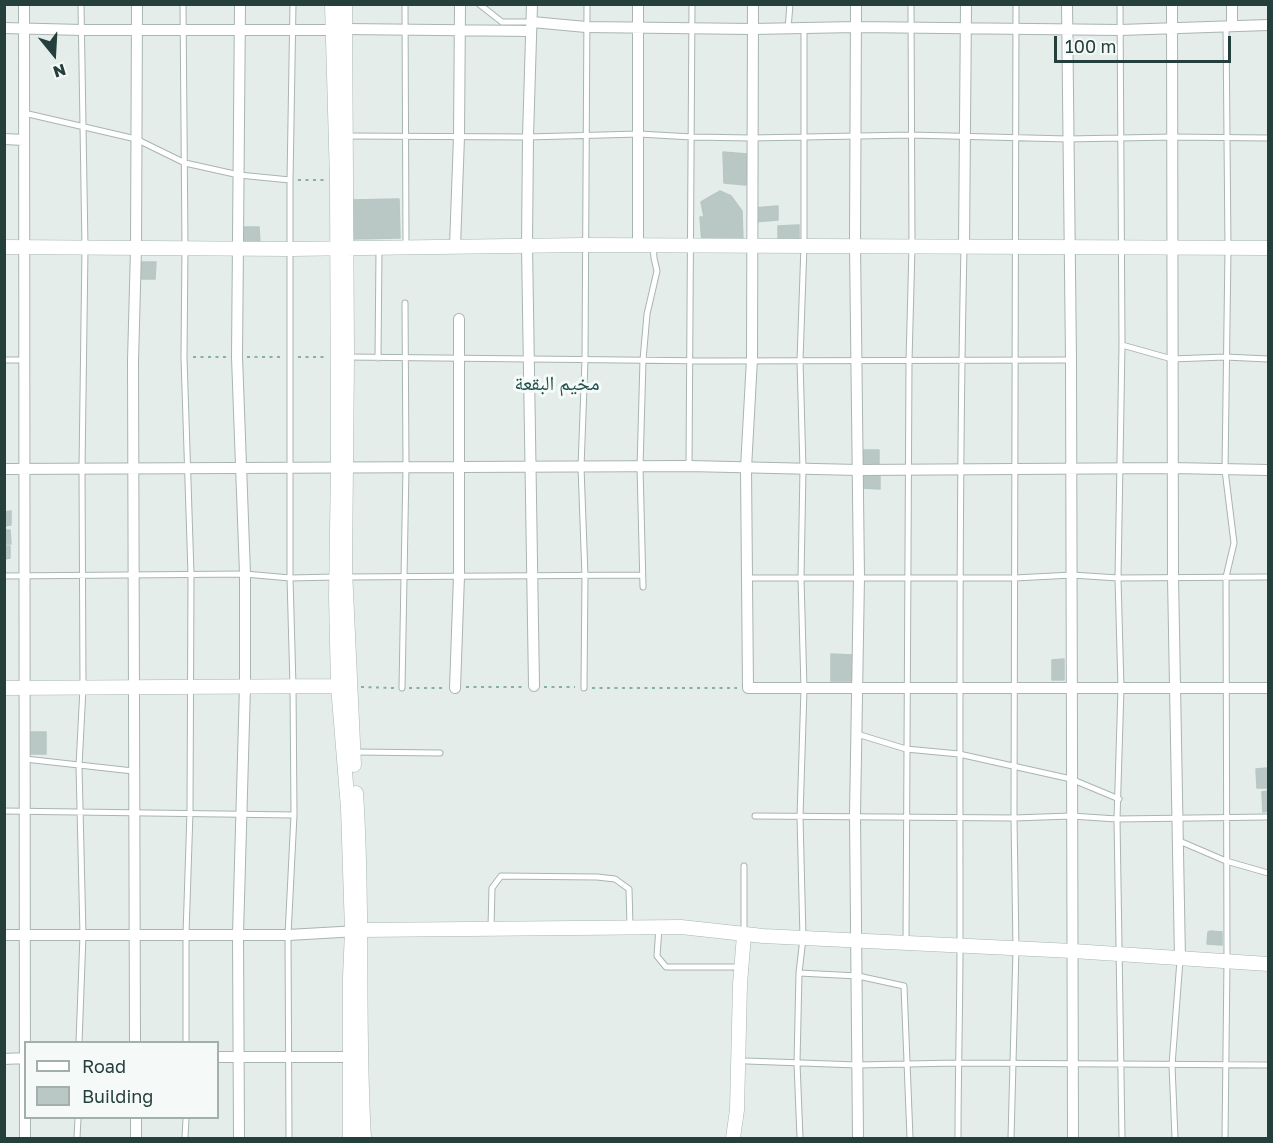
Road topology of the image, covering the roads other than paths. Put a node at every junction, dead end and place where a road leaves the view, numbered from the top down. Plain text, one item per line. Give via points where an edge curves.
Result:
1 (24, 4) edge
2 (81, 4) edge
3 (137, 4) edge
4 (183, 4) edge
5 (240, 4) edge
6 (293, 4) edge
7 (332, 4) edge
8 (345, 4) edge
9 (405, 4) edge
10 (460, 4) edge
11 (479, 4) edge
12 (532, 4) edge
13 (587, 4) edge
14 (638, 4) edge
15 (692, 4) edge
16 (753, 4) edge
17 (790, 4) edge
18 (856, 4) edge
19 (911, 4) edge
20 (966, 4) edge
21 (1016, 4) edge
22 (1068, 4) edge
23 (1120, 4) edge
24 (1172, 4) edge
25 (1232, 4) edge
26 (1269, 25) edge
27 (532, 26) junction
28 (1229, 26) junction
29 (586, 27) junction
30 (856, 27) junction
31 (4, 28) edge
32 (24, 28) junction
33 (638, 28) junction
34 (693, 28) junction
35 (804, 28) junction
36 (966, 28) junction
37 (138, 29) junction
38 (183, 29) junction
39 (293, 29) junction
40 (339, 29) junction
41 (405, 29) junction
42 (753, 29) junction
43 (788, 29) junction
44 (912, 29) junction
45 (1173, 29) junction
46 (82, 30) junction
47 (239, 30) junction
48 (1016, 30) junction
49 (1068, 30) junction
50 (1120, 30) junction
51 (460, 31) junction
52 (24, 113) junction
53 (82, 125) junction
54 (639, 134) junction
55 (911, 135) junction
56 (346, 136) junction
57 (585, 136) junction
58 (804, 136) junction
59 (965, 136) junction
60 (404, 137) junction
61 (459, 137) junction
62 (528, 137) junction
63 (692, 137) junction
64 (856, 137) junction
65 (1017, 137) junction
66 (1172, 137) junction
67 (751, 138) junction
68 (1121, 138) junction
69 (1227, 138) junction
70 (1269, 138) edge
71 (4, 139) edge
72 (136, 139) junction
73 (1068, 139) junction
74 (24, 140) junction
75 (185, 163) junction
76 (239, 175) junction
77 (290, 180) junction
78 (584, 245) junction
79 (638, 245) junction
80 (653, 245) junction
81 (692, 245) junction
82 (751, 245) junction
83 (804, 245) junction
84 (855, 245) junction
85 (454, 246) junction
86 (527, 246) junction
87 (4, 247) edge
88 (24, 247) junction
89 (186, 247) junction
90 (238, 247) junction
91 (341, 247) junction
92 (406, 247) junction
93 (912, 247) junction
94 (964, 247) junction
95 (1017, 247) junction
96 (85, 248) junction
97 (379, 248) junction
98 (1069, 248) junction
99 (136, 249) junction
100 (290, 249) junction
101 (1122, 249) junction
102 (1172, 249) junction
103 (1228, 249) junction
104 (1269, 249) edge
105 (405, 303) dead end
106 (459, 319) dead end
107 (1122, 345) junction
108 (347, 357) junction
109 (1225, 357) junction
110 (378, 358) junction
111 (404, 359) junction
112 (459, 359) junction
113 (530, 359) junction
114 (1172, 359) junction
115 (1269, 359) edge
116 (4, 360) edge
117 (24, 360) junction
118 (585, 360) junction
119 (643, 360) junction
120 (688, 360) junction
121 (752, 360) junction
122 (800, 360) junction
123 (856, 360) junction
124 (1071, 360) junction
125 (909, 361) junction
126 (962, 361) junction
127 (1016, 361) junction
128 (342, 466) junction
129 (531, 466) junction
130 (689, 466) junction
131 (406, 467) junction
132 (580, 467) junction
133 (640, 467) junction
134 (133, 468) junction
135 (189, 468) junction
136 (242, 468) junction
137 (291, 468) junction
138 (459, 468) junction
139 (746, 468) junction
140 (1120, 468) junction
141 (1173, 468) junction
142 (4, 469) edge
143 (24, 469) junction
144 (82, 469) junction
145 (802, 469) junction
146 (962, 469) junction
147 (1016, 469) junction
148 (1072, 469) junction
149 (858, 470) junction
150 (909, 470) junction
151 (1225, 470) junction
152 (1269, 470) edge
153 (191, 574) junction
154 (245, 574) junction
155 (83, 575) junction
156 (134, 575) junction
157 (641, 575) junction
158 (1072, 575) junction
159 (4, 576) edge
160 (25, 576) junction
161 (459, 576) junction
162 (532, 576) junction
163 (585, 576) junction
164 (340, 577) junction
165 (404, 577) junction
166 (859, 577) junction
167 (1226, 577) junction
168 (290, 578) junction
169 (746, 578) junction
170 (801, 578) junction
171 (908, 578) junction
172 (961, 578) junction
173 (1015, 578) junction
174 (1119, 578) junction
175 (1173, 578) junction
176 (1269, 578) edge
177 (643, 587) dead end
178 (134, 686) junction
179 (192, 686) junction
180 (245, 686) junction
181 (293, 686) junction
182 (344, 687) junction
183 (534, 687) road end
184 (4, 688) edge
185 (25, 688) junction
186 (83, 688) junction
187 (402, 688) road end
188 (455, 688) road end
189 (584, 688) road end
190 (907, 688) junction
191 (960, 688) junction
192 (1015, 688) junction
193 (1073, 688) junction
194 (1121, 688) junction
195 (1176, 688) junction
196 (1226, 688) junction
197 (1269, 688) edge
198 (804, 689) junction
199 (858, 689) junction
200 (855, 733) junction
201 (906, 749) junction
202 (353, 752) junction
203 (440, 753) dead end
204 (959, 754) junction
205 (25, 759) junction
206 (79, 766) junction
207 (1015, 767) junction
208 (135, 771) junction
209 (1071, 779) junction
210 (1119, 800) junction
211 (25, 810) junction
212 (4, 811) edge
213 (80, 812) junction
214 (135, 812) junction
215 (190, 812) junction
216 (242, 814) junction
217 (294, 815) junction
218 (755, 816) dead end
219 (1071, 816) junction
220 (800, 817) junction
221 (855, 817) junction
222 (906, 817) junction
223 (959, 817) junction
224 (1226, 817) junction
225 (1269, 817) edge
226 (1014, 818) junction
227 (1178, 818) junction
228 (1117, 819) junction
229 (1178, 840) junction
230 (1226, 861) junction
231 (744, 866) dead end
232 (1269, 873) edge
233 (630, 926) junction
234 (659, 926) junction
235 (491, 928) junction
236 (357, 931) junction
237 (186, 934) junction
238 (238, 934) junction
239 (4, 935) edge
240 (25, 935) junction
241 (83, 935) junction
242 (134, 935) junction
243 (288, 935) junction
244 (747, 935) junction
245 (802, 938) junction
246 (858, 940) junction
247 (906, 943) junction
248 (960, 946) junction
249 (1016, 949) junction
250 (1073, 951) junction
251 (1120, 954) junction
252 (1180, 959) junction
253 (1227, 961) junction
254 (1269, 964) edge
255 (741, 967) junction
256 (799, 973) junction
257 (858, 976) junction
258 (25, 1041) edge
259 (79, 1041) edge
260 (135, 1041) edge
261 (186, 1041) edge
262 (219, 1057) edge
263 (290, 1057) junction
264 (350, 1057) junction
265 (24, 1058) edge
266 (239, 1058) junction
267 (4, 1059) edge
268 (747, 1061) junction
269 (797, 1063) junction
270 (958, 1063) junction
271 (1072, 1063) junction
272 (906, 1064) junction
273 (1120, 1064) junction
274 (857, 1065) junction
275 (1014, 1065) junction
276 (1172, 1065) junction
277 (1226, 1065) junction
278 (1269, 1065) edge
279 (25, 1119) edge
280 (78, 1119) edge
281 (136, 1119) edge
282 (186, 1119) edge
283 (25, 1138) edge
284 (77, 1138) edge
285 (136, 1138) edge
286 (185, 1138) edge
287 (238, 1138) edge
288 (290, 1138) edge
289 (350, 1138) edge
290 (364, 1138) edge
291 (733, 1138) edge
292 (743, 1138) edge
293 (800, 1138) edge
294 (858, 1138) edge
295 (910, 1138) edge
296 (957, 1138) edge
297 (1011, 1138) edge
298 (1073, 1138) edge
299 (1122, 1138) edge
300 (1175, 1138) edge
301 (1225, 1138) edge

1 - 32 street
2 - 46 lane
3 - 37 street
4 - 38 lane
5 - 47 street
6 - 39 lane
7 - 40 street
8 - 40 street
9 - 41 lane
10 - 51 street
11 - 27 lane via 502,22
12 - 27 street
13 - 29 lane
14 - 33 street
15 - 34 lane
16 - 42 street
17 - 43 lane
18 - 30 street
19 - 44 lane
20 - 36 street
21 - 48 lane
22 - 49 street
23 - 50 lane
24 - 45 street
25 - 28 street
26 - 28 street
27 - 29 street
27 - 51 street
27 - 62 street
28 - 45 street
28 - 69 lane
29 - 33 street
29 - 57 lane
30 - 35 street
30 - 44 street
30 - 64 street
31 - 32 street
32 - 46 street
32 - 52 street
33 - 34 street
33 - 54 street
34 - 42 street
34 - 63 lane
35 - 43 street
35 - 58 lane
36 - 44 street
36 - 48 street
36 - 59 street
37 - 38 street
37 - 46 street
37 - 72 street
38 - 47 street
38 - 75 lane
39 - 40 street
39 - 47 street
39 - 77 lane
40 - 41 street
40 - 56 street
40 - 91 street via 337,180
41 - 51 street
41 - 60 lane
42 - 43 street
42 - 67 street
44 - 55 lane
45 - 50 street
45 - 66 street
46 - 53 lane
47 - 76 street
48 - 49 street
48 - 65 lane
49 - 50 street
49 - 73 street
50 - 68 lane
51 - 61 street
52 - 53 lane
52 - 74 street
53 - 72 lane
53 - 96 lane
54 - 57 lane
54 - 63 lane
54 - 79 street
55 - 59 lane
55 - 64 lane
55 - 93 lane
56 - 60 lane
56 - 91 street
57 - 62 lane
57 - 78 lane
58 - 64 lane
58 - 67 lane
58 - 83 lane
59 - 65 lane
59 - 94 street
60 - 61 lane
60 - 92 lane
61 - 62 lane
61 - 85 street
62 - 86 street
63 - 67 lane
63 - 81 lane
64 - 84 street
65 - 73 lane
65 - 95 lane
66 - 68 lane
66 - 69 lane
66 - 102 street
67 - 82 street
68 - 73 lane
68 - 101 lane
69 - 70 lane
69 - 103 lane
71 - 74 street
72 - 75 lane
72 - 99 street
73 - 98 street
74 - 88 street
75 - 76 lane
75 - 89 lane
76 - 77 lane
76 - 90 street
77 - 100 lane
78 - 79 street
78 - 86 street
78 - 118 lane
79 - 80 street
80 - 81 street
80 - 119 lane via 657,271 647,314
81 - 82 street
81 - 120 lane
82 - 83 street
82 - 121 street
83 - 84 street
83 - 122 lane
84 - 93 street
84 - 123 street
85 - 86 street
85 - 92 street
86 - 113 street
87 - 88 street
88 - 96 street
88 - 117 street
89 - 90 street
89 - 99 street
89 - 135 lane via 184,357
90 - 100 street
90 - 136 street
91 - 97 street
91 - 100 street
91 - 108 street
91 - 128 street
92 - 97 street
93 - 94 street
93 - 125 lane
94 - 95 street
94 - 126 lane
95 - 98 street
95 - 127 lane
96 - 99 street
96 - 144 lane
97 - 110 lane
98 - 101 street
98 - 124 street
99 - 134 street
100 - 137 lane
101 - 102 street
101 - 107 lane
102 - 103 street
102 - 114 street
103 - 104 street
103 - 109 lane
105 - 111 lane
106 - 112 street
107 - 114 lane
107 - 140 lane
108 - 110 lane
108 - 128 street
109 - 114 lane
109 - 115 lane
109 - 151 lane
110 - 111 lane
111 - 112 lane
111 - 131 lane
112 - 113 lane
112 - 138 street
113 - 118 lane
113 - 129 street
114 - 141 street
116 - 117 lane
117 - 143 street
118 - 119 lane
118 - 132 lane
119 - 120 lane
119 - 133 lane
120 - 121 lane
120 - 130 lane
121 - 122 lane
121 - 139 street
122 - 123 lane
122 - 145 lane
123 - 125 lane
123 - 149 street
124 - 127 lane
124 - 148 street
125 - 126 lane
125 - 150 lane
126 - 127 lane
126 - 146 lane
127 - 147 lane
128 - 131 street
128 - 137 street
128 - 164 street
129 - 132 street
129 - 138 street
129 - 162 street
130 - 133 street
130 - 139 street
131 - 138 street
131 - 165 lane
132 - 133 street
132 - 163 lane
133 - 157 lane
134 - 135 street
134 - 144 street
134 - 156 street
135 - 136 street
135 - 153 lane
136 - 137 street
136 - 154 street
137 - 168 lane
138 - 161 street
139 - 145 street
139 - 169 street
140 - 141 street
140 - 148 street
140 - 174 lane
141 - 151 street
141 - 175 street
142 - 143 street
143 - 144 street
143 - 160 street
144 - 155 lane
145 - 149 street
145 - 170 lane
146 - 147 street
146 - 150 street
146 - 172 lane
147 - 148 street
147 - 173 lane
148 - 158 street
149 - 150 street
149 - 166 street
150 - 171 lane
151 - 152 street
151 - 167 lane via 1234,543
153 - 154 lane
153 - 156 lane
153 - 179 lane
154 - 168 lane
154 - 180 street
155 - 156 lane
155 - 160 lane
155 - 186 lane
156 - 178 street
157 - 163 lane
157 - 177 lane
158 - 173 lane
158 - 174 lane
158 - 193 street
159 - 160 lane
160 - 185 street
161 - 162 lane
161 - 165 lane
161 - 188 street
162 - 163 lane
162 - 183 street
163 - 189 lane
164 - 165 lane
164 - 168 lane
164 - 182 street
165 - 187 lane
166 - 170 lane
166 - 171 lane
166 - 199 street
167 - 175 lane
167 - 176 lane
167 - 196 lane
168 - 181 lane
169 - 170 lane
169 - 198 street via 748,688
170 - 198 lane
171 - 172 lane
171 - 190 lane
172 - 173 lane
172 - 191 lane
173 - 192 lane
174 - 175 lane
174 - 194 lane
175 - 195 street
178 - 179 street
178 - 186 street
178 - 208 street
179 - 180 street
179 - 215 lane
180 - 181 street
180 - 216 street
181 - 182 street
181 - 217 lane
182 - 202 street
182 - 236 street
184 - 185 street
185 - 186 street
185 - 205 street
186 - 206 lane
190 - 191 street
190 - 199 street
190 - 201 lane
191 - 192 street
191 - 204 lane
192 - 193 street
192 - 207 lane
193 - 194 street
193 - 209 street
194 - 195 street
194 - 210 lane
195 - 196 street
195 - 227 street
196 - 197 street
196 - 224 lane
198 - 199 street
198 - 220 lane
199 - 200 street
200 - 201 lane
200 - 221 street
201 - 204 lane
201 - 222 lane
202 - 203 lane
202 - 236 street via 359,837
204 - 207 lane
204 - 223 lane
205 - 206 lane
205 - 211 street
206 - 208 lane
206 - 213 lane
207 - 209 lane
207 - 226 lane
208 - 214 street
209 - 210 lane
209 - 219 street
210 - 228 lane
211 - 212 lane
211 - 213 lane
211 - 240 street
213 - 214 lane
213 - 241 lane
214 - 215 lane
214 - 242 street
215 - 216 lane
215 - 237 lane
216 - 217 lane
216 - 238 street
217 - 243 lane
218 - 220 lane
219 - 226 lane
219 - 228 lane
219 - 250 street
220 - 221 lane
220 - 245 lane
221 - 222 lane
221 - 246 street
222 - 223 lane
222 - 247 lane
223 - 226 lane
223 - 248 lane
224 - 225 lane
224 - 227 lane
224 - 230 lane
226 - 249 lane
227 - 228 lane
227 - 229 street
228 - 251 lane
229 - 230 lane
229 - 252 street
230 - 232 lane
230 - 253 lane
231 - 244 lane
233 - 234 street
233 - 235 street
233 - 235 lane via 629,889 615,879 501,876 492,888
234 - 244 street
234 - 255 lane via 657,956 666,967
235 - 236 street
236 - 243 street
236 - 264 street
236 - 290 street
237 - 238 street
237 - 242 street
237 - 261 lane
238 - 243 street
238 - 266 street
239 - 240 street
240 - 241 street
240 - 258 street
241 - 242 street
241 - 259 lane
242 - 260 street
243 - 263 lane
244 - 245 street
244 - 255 street
244 - 268 street
245 - 246 street
245 - 256 lane
246 - 247 street
246 - 257 street
247 - 248 street
248 - 249 street
248 - 270 lane
249 - 250 street
249 - 275 lane
250 - 251 street
250 - 271 street
251 - 252 street
251 - 273 lane
252 - 253 street
252 - 276 lane
253 - 254 street
253 - 277 lane
255 - 291 street
256 - 257 lane
256 - 269 lane
257 - 272 lane via 904,986
257 - 274 street
262 - 266 street
263 - 264 street
263 - 266 street
263 - 288 lane
264 - 289 street
265 - 267 street
266 - 287 street
268 - 269 lane
268 - 292 street
269 - 274 lane
269 - 293 lane
270 - 272 lane
270 - 275 lane
270 - 296 lane
271 - 273 lane
271 - 275 lane
271 - 298 street
272 - 274 lane
272 - 295 lane
273 - 276 lane
273 - 299 lane
274 - 294 street
275 - 297 lane
276 - 277 lane
276 - 300 lane
277 - 278 lane
277 - 301 lane
279 - 283 street
280 - 284 lane
281 - 285 street
282 - 286 lane

